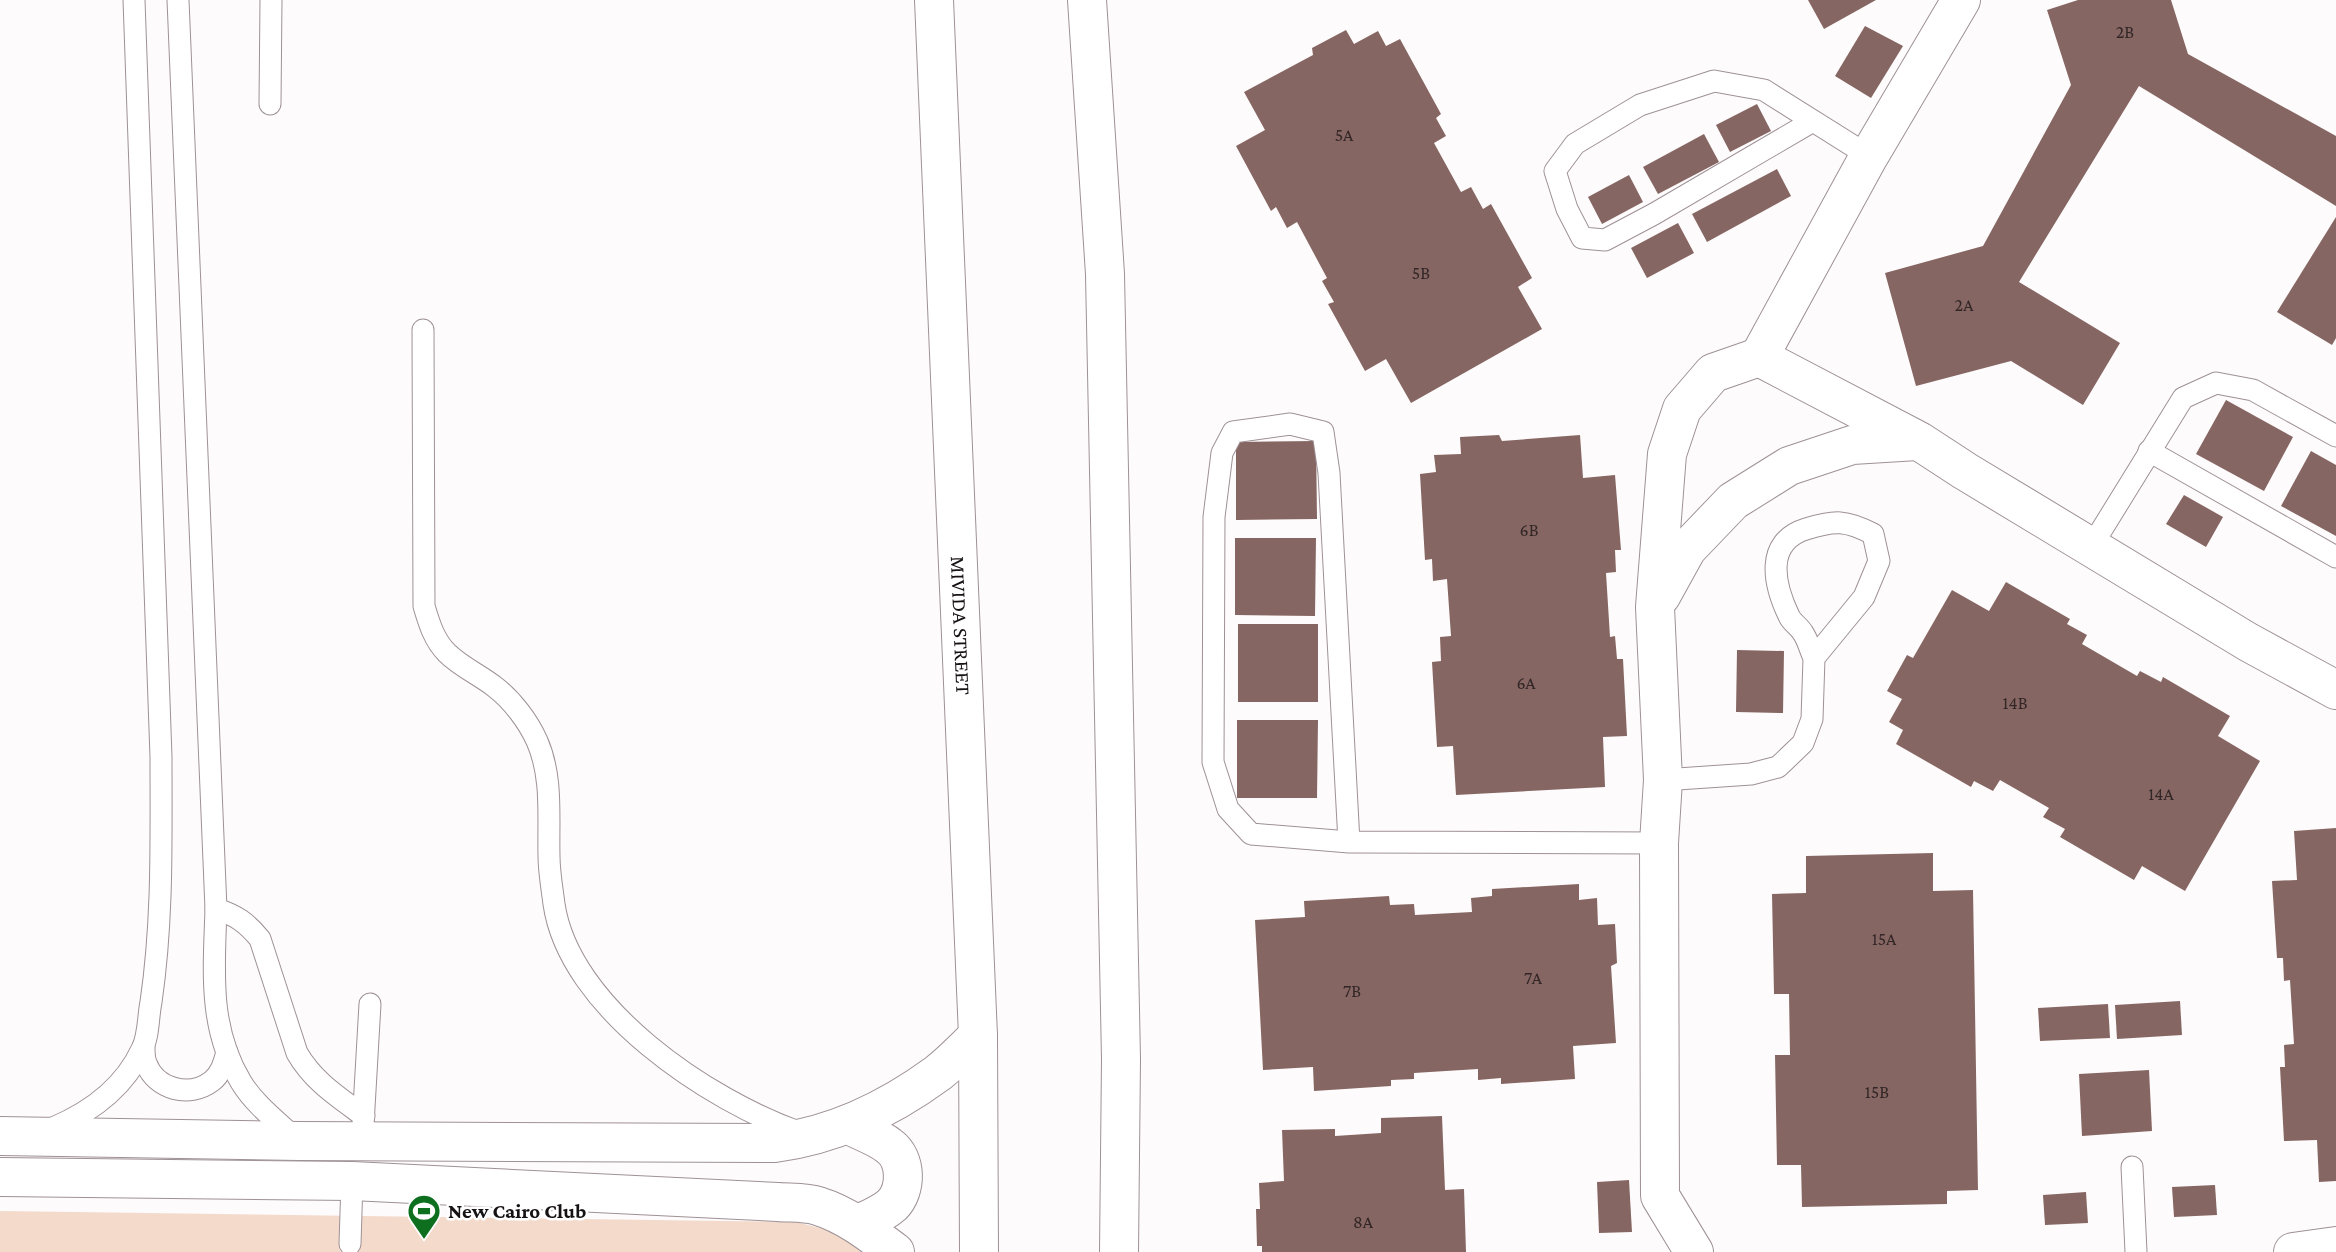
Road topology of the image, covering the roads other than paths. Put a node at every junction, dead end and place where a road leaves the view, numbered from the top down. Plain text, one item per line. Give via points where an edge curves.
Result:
1 (134, 0) edge
2 (178, 0) edge
3 (271, 0) edge
4 (934, 0) edge
5 (1087, 0) edge
6 (1961, 0) edge
7 (270, 104) dead end
8 (1813, 121) junction
9 (1869, 156) junction
10 (424, 330) dead end
11 (1759, 357) junction
12 (2336, 436) edge
13 (1919, 441) junction
14 (2149, 451) junction
15 (2091, 547) junction
16 (2336, 557) edge
17 (1655, 607) junction
18 (1814, 658) junction
19 (2336, 690) edge
20 (1663, 780) junction
21 (1349, 842) junction
22 (1659, 843) junction
23 (216, 909) junction
24 (370, 1004) dead end
25 (978, 1036) junction
26 (144, 1047) junction
27 (227, 1052) junction
28 (849, 1125) junction
29 (363, 1128) junction
30 (8, 1136) edge
31 (813, 1137) junction
32 (299, 1142) junction
33 (2132, 1167) dead end
34 (0, 1177) edge
35 (352, 1181) junction
36 (858, 1224) junction
37 (2336, 1246) edge
38 (351, 1249) edge
39 (895, 1252) edge
40 (979, 1252) edge
41 (1119, 1252) edge
42 (1694, 1252) edge
43 (2136, 1252) edge
44 (2293, 1252) edge

1 - 26 lane via 162,838 158,951
2 - 23 lane
3 - 7 lane
4 - 25 street, MIVIDA STREET
5 - 41 street via 1105,274 1121,1059
6 - 9 street
8 - 8 lane via 1764,90 1714,81 1640,105 1574,144 1555,171 1567,209 1583,238 1605,240
8 - 9 lane
9 - 11 street
10 - 31 lane via 424,606 432,631 446,652 495,687 519,711 537,741 547,774 555,909 571,956 597,995 664,1059 736,1105
11 - 13 street
11 - 17 street via 1713,373 1682,409 1667,454
12 - 14 lane via 2253,390 2216,383 2183,398
13 - 15 street
13 - 17 street via 1852,445 1789,466 1744,494 1687,549
14 - 15 lane
14 - 16 lane
15 - 19 street
17 - 20 street
18 - 18 lane via 1864,597 1879,561 1873,534 1854,524 1830,521 1794,532 1778,550 1778,589 1790,620 1802,632
18 - 20 lane via 1812,719 1803,743 1778,767 1751,774
20 - 22 street
21 - 21 lane via 1251,834 1228,809 1213,762 1214,517 1222,453 1233,432 1290,424 1323,432
21 - 22 lane
22 - 42 street via 1660,1196
23 - 27 lane via 214,995
23 - 29 lane via 233,914 260,939 297,1053 306,1069
24 - 29 lane
25 - 28 street via 939,1072
25 - 40 street, MIVIDA STREET
26 - 27 lane via 154,1077 183,1091 213,1080 223,1068
26 - 30 lane via 127,1075 78,1118 48,1130
27 - 32 lane via 256,1102
28 - 31 street
28 - 36 street via 891,1147 902,1164 903,1185 893,1204
29 - 31 street via 775,1143
29 - 32 street
30 - 32 street
33 - 43 lane
34 - 35 street
35 - 36 street via 816,1205
35 - 38 lane
36 - 39 street
37 - 44 street

